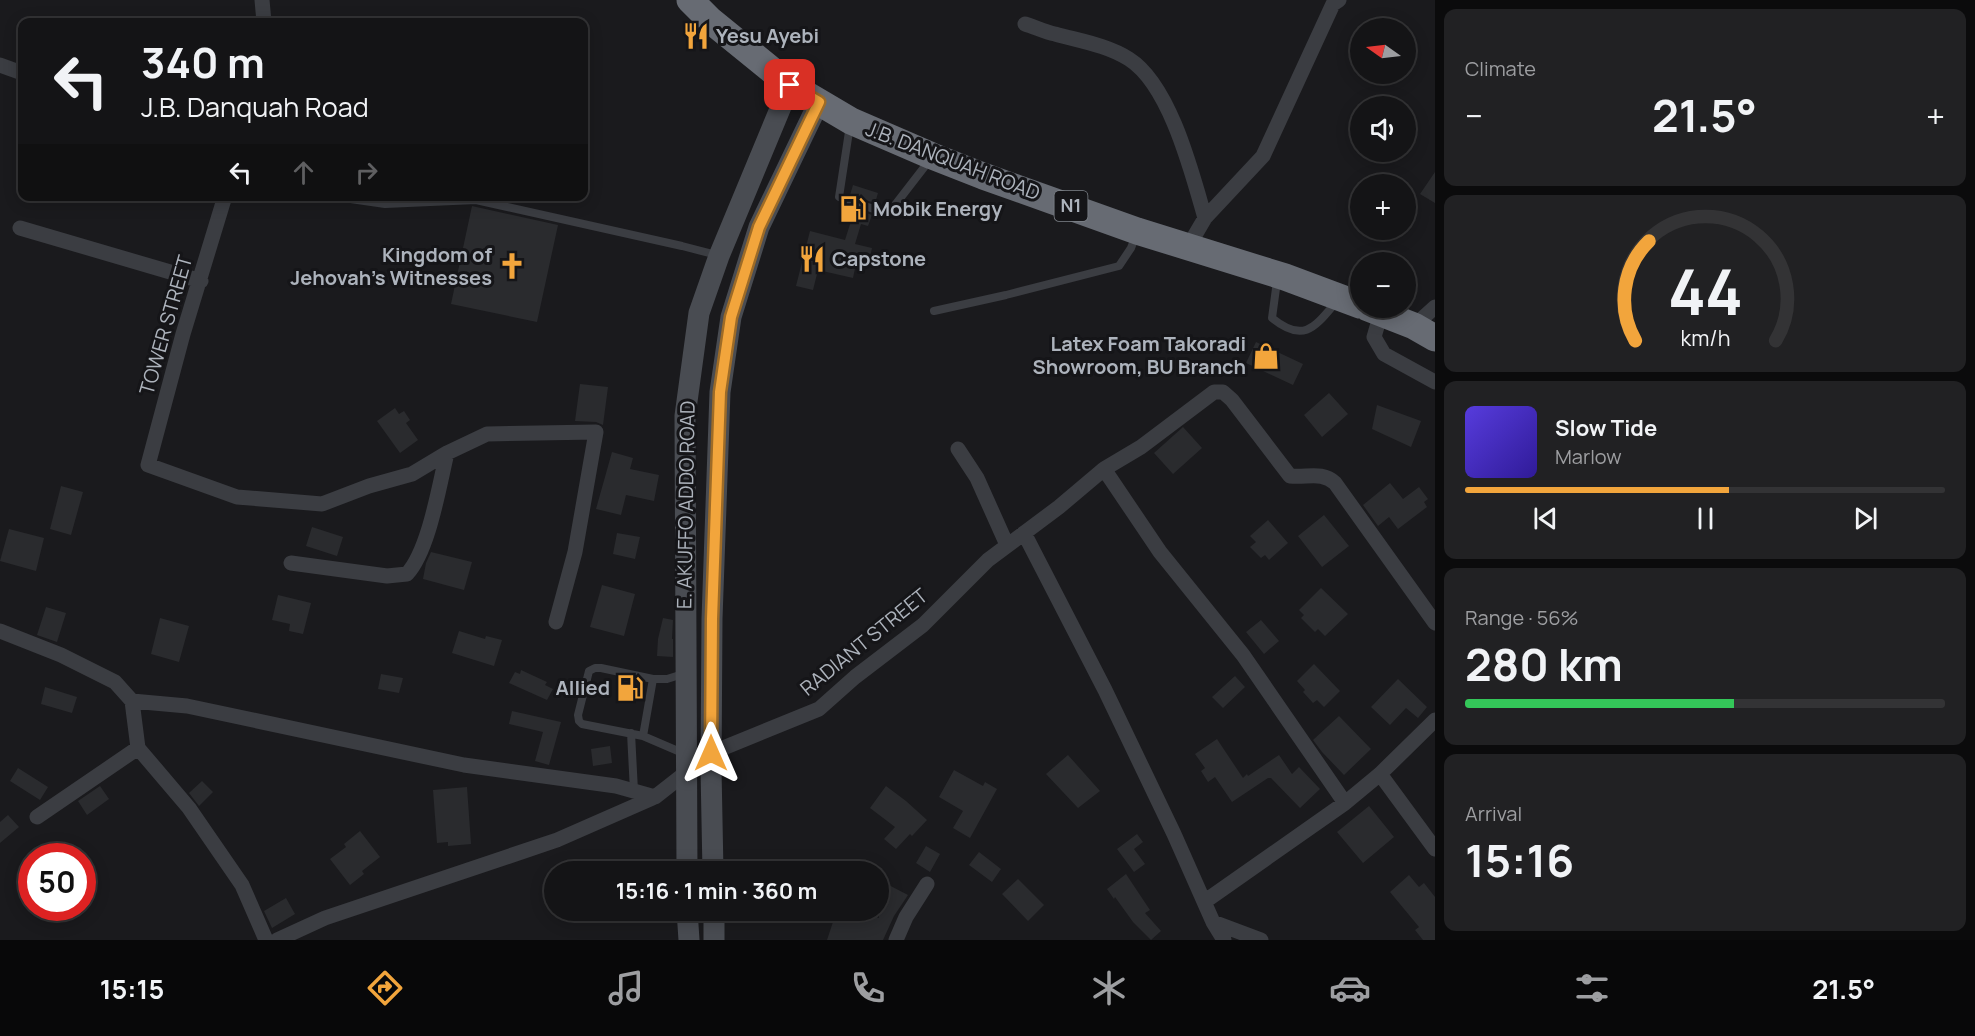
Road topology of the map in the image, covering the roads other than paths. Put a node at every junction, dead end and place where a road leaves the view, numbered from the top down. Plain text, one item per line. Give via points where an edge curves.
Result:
1 (262, 0) edge
2 (690, 0) edge
3 (1332, 1) edge
4 (264, 18) edge
5 (1025, 24) dead end
6 (0, 65) edge
7 (18, 72) edge
8 (790, 85) junction
9 (819, 102) junction
10 (851, 121) junction
11 (932, 156) junction
12 (224, 201) edge
13 (364, 201) edge
14 (453, 201) edge
15 (480, 201) edge
16 (1206, 218) junction
17 (20, 228) dead end
18 (1137, 231) junction
19 (1188, 247) junction
20 (718, 256) junction
21 (1278, 275) junction
22 (201, 280) junction
23 (1350, 302) edge
24 (1435, 307) edge
25 (934, 311) dead end
26 (1350, 311) edge
27 (1367, 318) edge
28 (1391, 318) edge
29 (1425, 332) edge
30 (1435, 382) edge
31 (958, 449) dead end
32 (447, 453) junction
33 (1104, 469) junction
34 (1023, 533) junction
35 (1007, 545) junction
36 (291, 563) dead end
37 (556, 622) dead end
38 (1435, 622) edge
39 (0, 631) edge
40 (685, 674) junction
41 (652, 679) junction
42 (132, 701) junction
43 (1435, 720) edge
44 (631, 733) junction
45 (643, 736) junction
46 (138, 748) junction
47 (711, 753) junction
48 (686, 764) junction
49 (1380, 774) junction
50 (634, 791) junction
51 (655, 797) junction
52 (1344, 803) junction
53 (37, 817) dead end
54 (1435, 849) edge
55 (687, 861) edge
56 (713, 861) edge
57 (927, 884) dead end
58 (1204, 902) junction
59 (688, 921) edge
60 (714, 921) edge
61 (1213, 922) junction
62 (266, 940) edge
63 (277, 940) edge
64 (689, 940) edge
65 (714, 940) edge
66 (896, 940) edge
67 (1224, 940) edge
68 (1261, 940) edge

1 - 4 street
2 - 8 highway, N1
3 - 16 street via 1263,156
5 - 16 street via 1100,45 1130,59 1153,82 1183,142
6 - 7 street
8 - 9 highway, J.B. DANQUAH ROAD / N1
8 - 20 main road, E. AKUFFO ADDO ROAD
9 - 10 highway, J.B. DANQUAH ROAD / N1
9 - 47 main road, E. AKUFFO ADDO ROAD via 759,227 731,317 720,404
10 - 11 highway, J.B. DANQUAH ROAD / N1
10 - 11 lane via 839,197 888,214
11 - 18 highway, J.B. DANQUAH ROAD / N1
12 - 22 street, TOWER STREET
13 - 14 lane
15 - 20 lane
16 - 19 street
17 - 22 street
18 - 19 highway, J.B. DANQUAH ROAD / N1
18 - 25 lane via 1119,266
19 - 21 highway, J.B. DANQUAH ROAD / N1
20 - 40 main road, E. AKUFFO ADDO ROAD via 699,313 685,416
21 - 23 highway, J.B. DANQUAH ROAD / N1
21 - 26 lane via 1272,318 1285,329 1302,332
22 - 32 street, TOWER STREET via 148,465 237,497 321,504 412,474
24 - 29 street
27 - 30 street via 1384,354
28 - 29 highway, J.B. DANQUAH ROAD / N1
31 - 35 street via 977,478
32 - 36 street via 416,565 407,574 387,576
32 - 37 street via 487,434 596,432 575,552
33 - 34 street, RADIANT STREET
33 - 38 street, RADIANT STREET via 1141,447 1214,392 1222,392 1290,476 1321,475 1335,483
33 - 52 street via 1160,552 1243,655
34 - 35 street, RADIANT STREET
34 - 58 street via 1105,690
35 - 47 street, RADIANT STREET via 923,625 819,709
39 - 42 street via 115,682
40 - 41 lane
40 - 48 main road, E. AKUFFO ADDO ROAD
41 - 44 lane via 601,668 589,671 579,721
41 - 45 lane
42 - 46 street
42 - 50 street via 188,706 464,765
43 - 49 street
44 - 45 lane
44 - 50 lane
45 - 48 lane
46 - 53 street
46 - 62 street via 189,808 242,885
47 - 48 street, RADIANT STREET
47 - 56 main road, E. AKUFFO ADDO ROAD
48 - 51 street, RADIANT STREET
48 - 55 main road, E. AKUFFO ADDO ROAD
49 - 52 street
49 - 54 street
50 - 51 street
51 - 63 street, RADIANT STREET via 557,840 325,918
52 - 58 street
57 - 66 street
58 - 61 street
59 - 64 main road
60 - 65 main road
61 - 67 street
61 - 68 street

